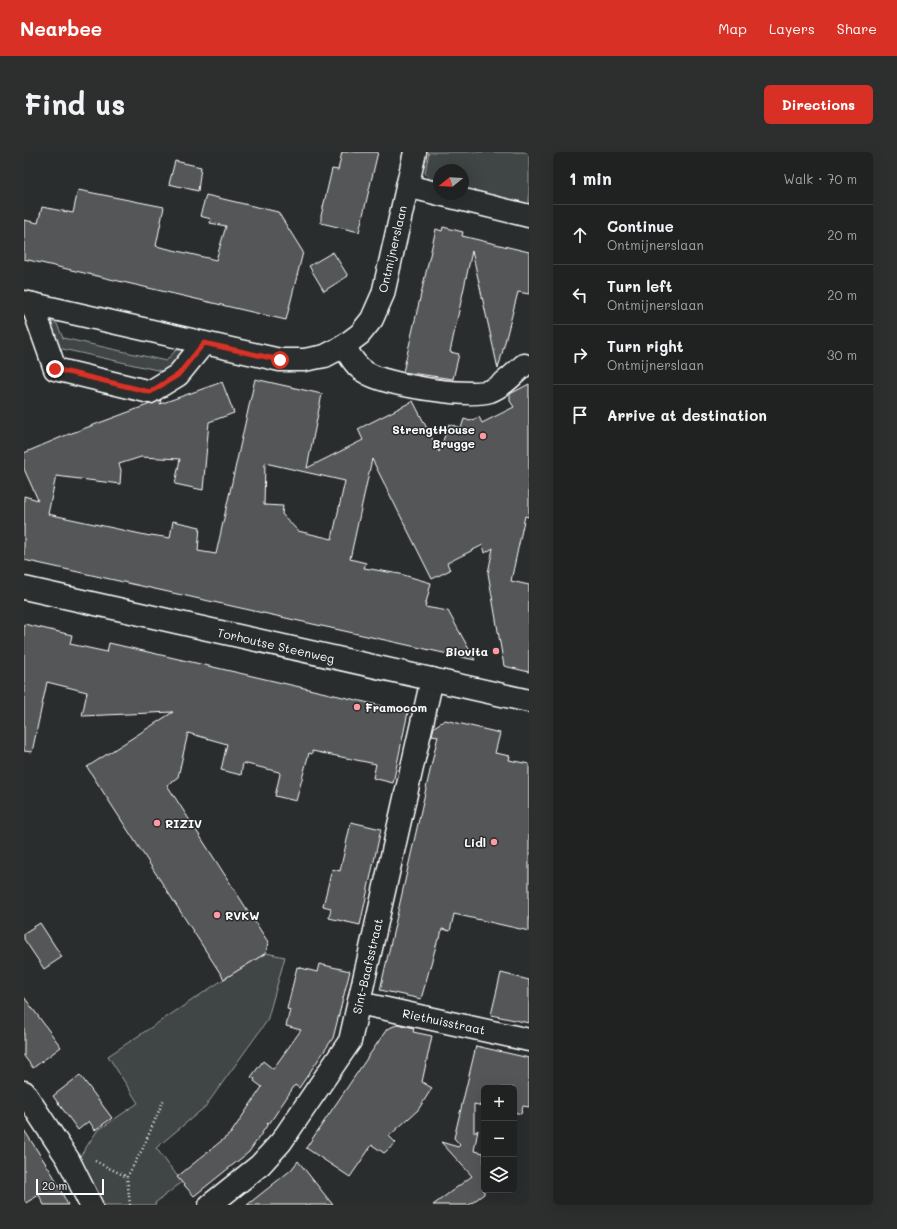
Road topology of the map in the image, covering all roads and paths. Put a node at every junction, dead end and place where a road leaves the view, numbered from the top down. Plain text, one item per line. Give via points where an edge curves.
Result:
1 (415, 152) edge
2 (407, 186) junction
3 (527, 216) edge
4 (28, 303) edge
5 (204, 343) junction
6 (344, 346) junction
7 (524, 365) dead end
8 (24, 588) edge
9 (432, 679) junction
10 (529, 701) edge
11 (359, 1002) junction
12 (529, 1040) edge
13 (24, 1092) edge
14 (164, 1099) dead end
15 (91, 1205) edge
16 (130, 1205) edge
17 (210, 1205) edge

1 - 2 street, Ontmijnerslaan
2 - 3 street
2 - 6 street, Ontmijnerslaan via 383,294 372,319 360,334
4 - 5 street, Ontmijnerslaan
4 - 5 street, Ontmijnerslaan via 55,369 150,392 178,375
5 - 6 street, Ontmijnerslaan via 286,360 324,356
6 - 7 street via 354,363 379,379 463,393 480,394 491,390
8 - 9 street, Torhoutse Steenweg
9 - 10 street, Torhoutse Steenweg
9 - 11 street, Sint-Baafsstraat
11 - 12 street, Riethuisstraat
11 - 17 street, Sint-Baafsstraat via 354,1029 346,1048 281,1142 260,1165
13 - 15 street via 68,1159
14 - 16 path via 143,1148 126,1177

